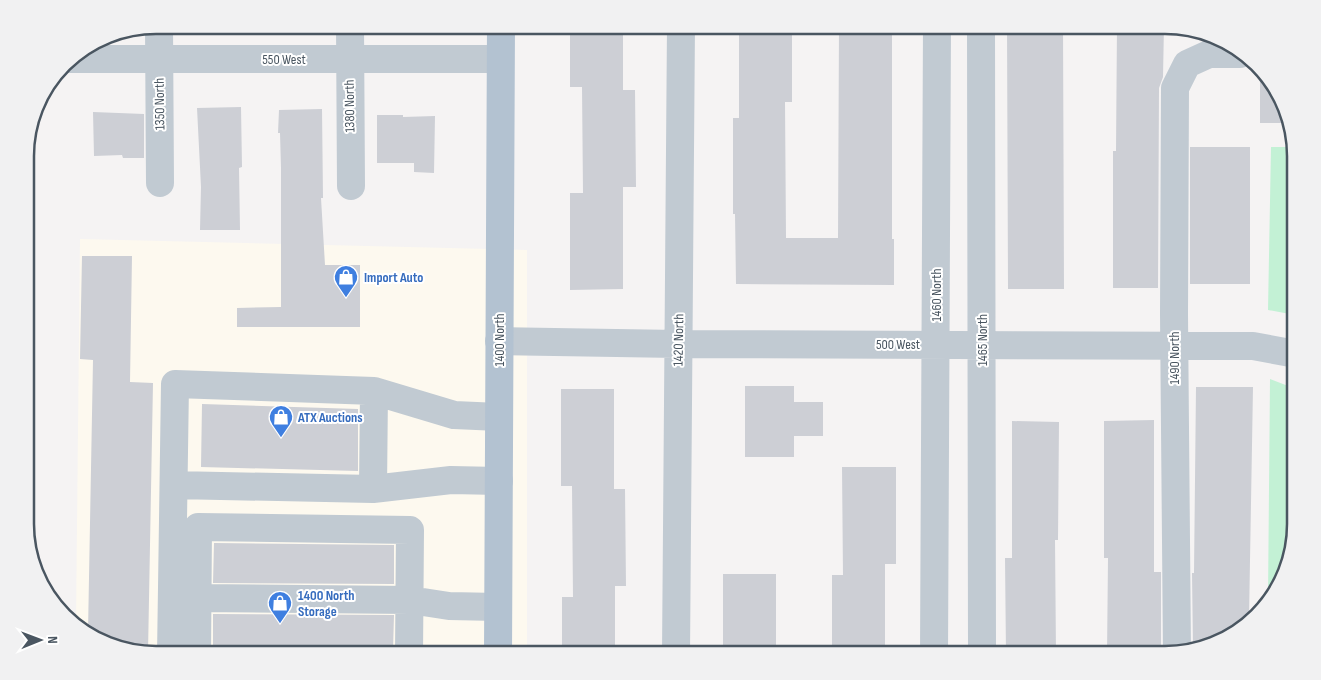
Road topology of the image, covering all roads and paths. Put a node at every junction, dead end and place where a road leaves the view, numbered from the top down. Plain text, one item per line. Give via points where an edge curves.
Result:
1 (159, 34) edge
2 (350, 34) edge
3 (501, 34) edge
4 (681, 34) edge
5 (937, 34) edge
6 (981, 34) edge
7 (1233, 54) edge
8 (158, 59) junction
9 (349, 59) junction
10 (500, 59) junction
11 (80, 60) edge
12 (160, 183) dead end
13 (351, 186) dead end
14 (499, 341) junction
15 (678, 344) junction
16 (935, 344) junction
17 (982, 345) junction
18 (1174, 345) junction
19 (1287, 352) edge
20 (374, 391) junction
21 (499, 416) junction
22 (499, 481) junction
23 (174, 485) junction
24 (373, 489) junction
25 (198, 598) junction
26 (410, 600) junction
27 (498, 607) junction
28 (170, 646) edge
29 (197, 646) edge
30 (409, 646) edge
31 (498, 646) edge
32 (676, 646) edge
33 (934, 646) edge
34 (982, 646) edge
35 (1176, 646) edge

1 - 8 street, 1350 North
2 - 9 street, 1380 North
3 - 10 main road, 1400 North
4 - 15 street, 1420 North
5 - 16 street, 1460 North
6 - 17 street, 1465 North
7 - 18 street, 1490 North via 1209,54 1187,64 1175,88
8 - 9 street, 550 West
8 - 11 street, 550 West
8 - 12 street, 1350 North
9 - 10 street, 550 West
9 - 13 street, 1380 North
10 - 14 main road, 1400 North
14 - 15 street, 500 West
14 - 21 main road, 1400 North
15 - 16 street, 500 West
15 - 32 street, 1420 North
16 - 17 street, 500 West
16 - 33 street, 1460 North
17 - 18 street, 500 West
17 - 34 street, 1465 North
18 - 19 street, 500 West via 1253,346
18 - 35 street, 1490 North
20 - 21 street via 454,415
20 - 23 street via 175,384
20 - 24 street
21 - 22 main road, 1400 North
22 - 24 street via 451,480
22 - 27 main road, 1400 North
23 - 24 street
23 - 28 street
25 - 26 street
25 - 26 street via 198,528 218,528 410,530
25 - 29 street
26 - 27 street via 450,606
26 - 30 street
27 - 31 main road, 1400 North

